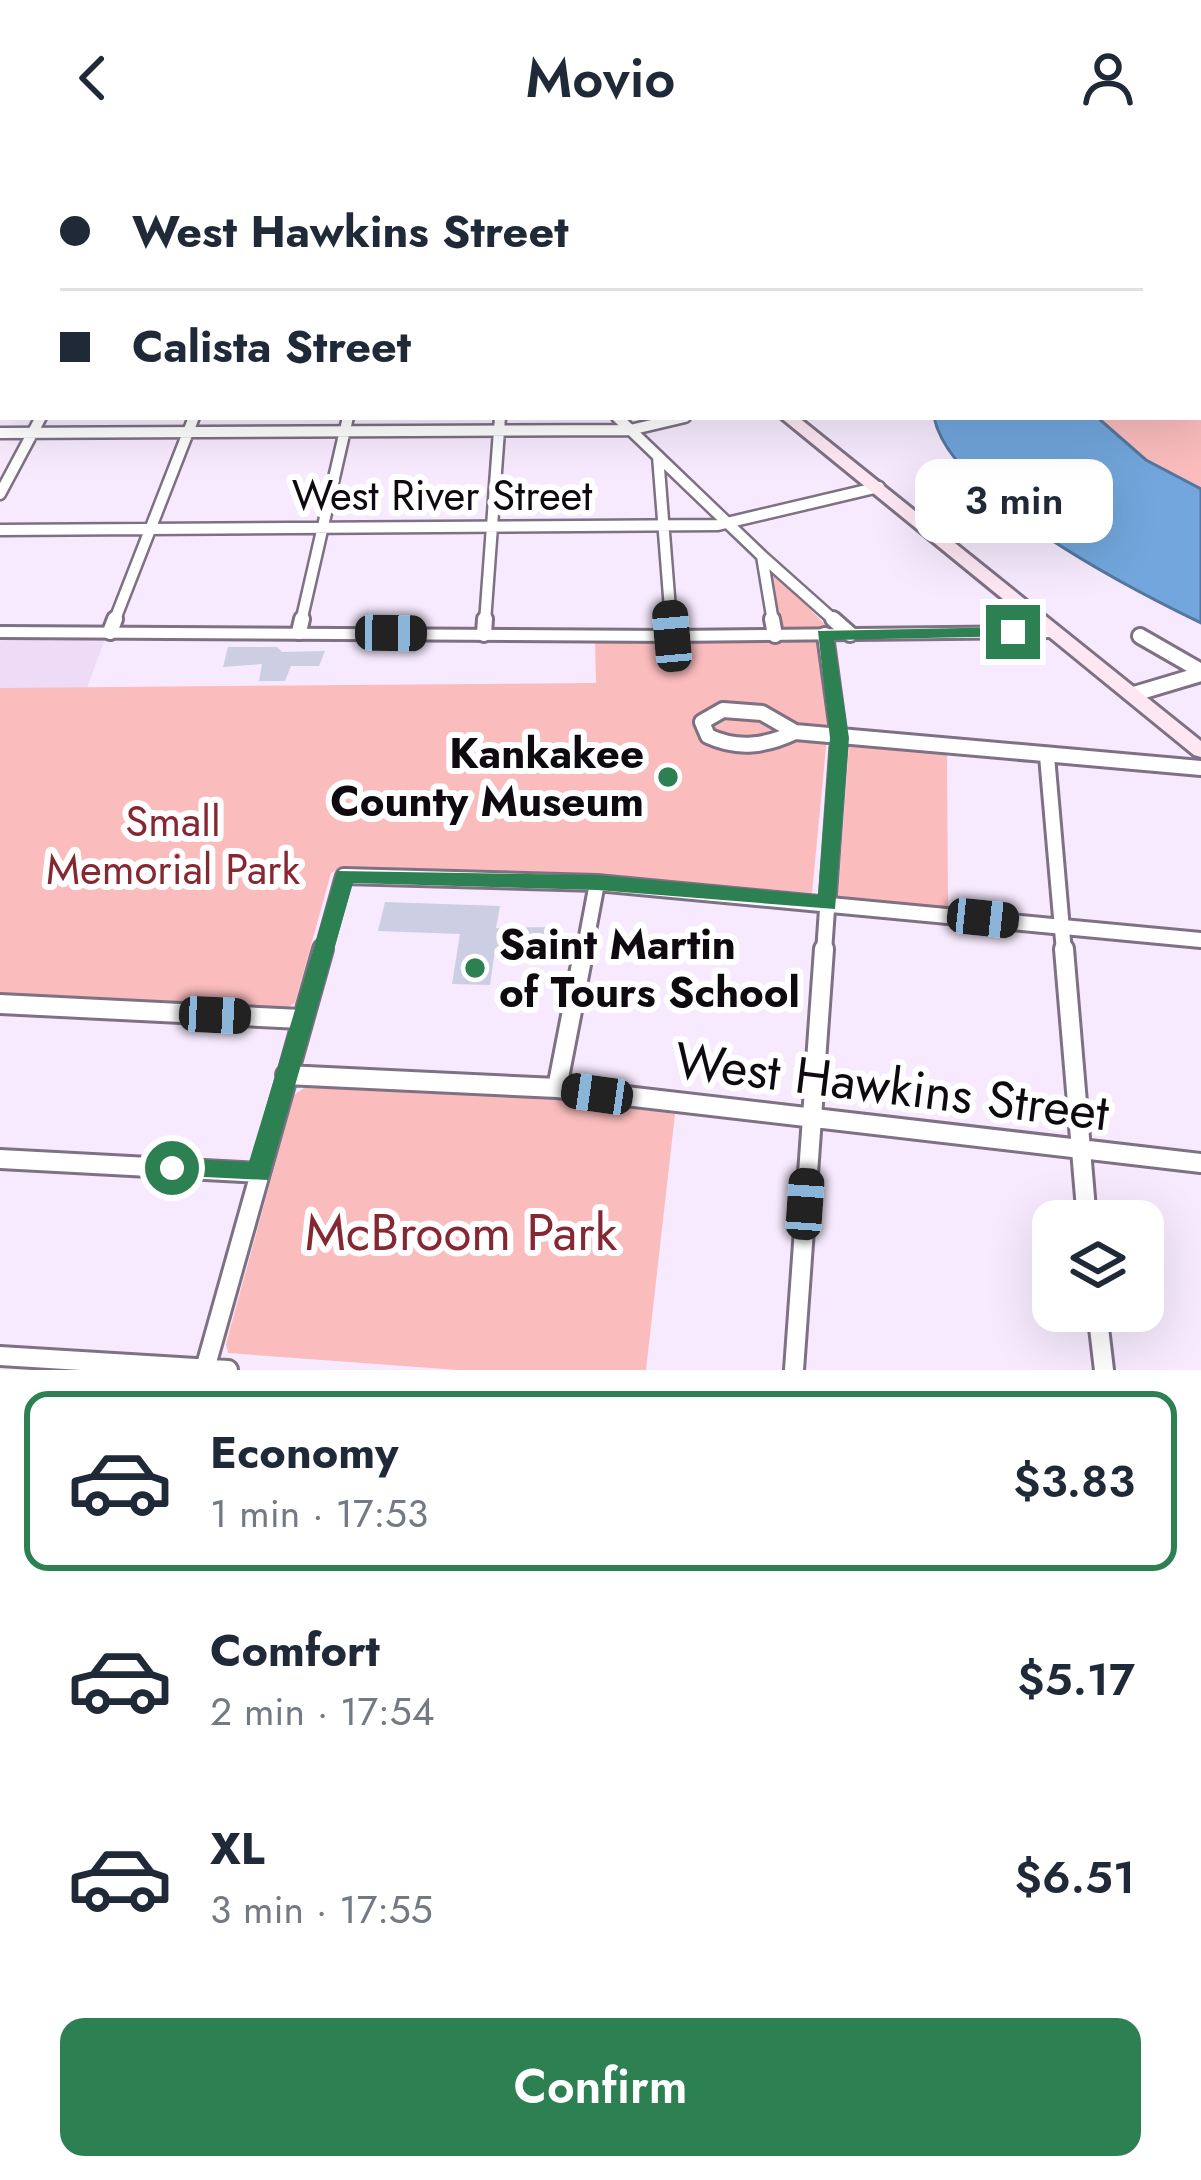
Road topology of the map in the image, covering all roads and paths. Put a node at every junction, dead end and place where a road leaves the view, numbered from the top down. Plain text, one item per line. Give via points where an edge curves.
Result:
1 (40, 420) edge
2 (193, 420) edge
3 (620, 420) edge
4 (672, 420) edge
5 (792, 420) edge
6 (346, 424) edge
7 (500, 424) edge
8 (630, 430) junction
9 (189, 432) junction
10 (0, 433) edge
11 (33, 433) junction
12 (658, 456) junction
13 (879, 488) junction
14 (0, 494) edge
15 (730, 524) junction
16 (663, 526) junction
17 (492, 527) junction
18 (322, 528) junction
19 (152, 529) junction
20 (0, 530) edge
21 (762, 556) junction
22 (0, 632) edge
23 (110, 632) junction
24 (299, 632) junction
25 (1052, 632) junction
26 (484, 634) junction
27 (850, 634) junction
28 (776, 635) junction
29 (825, 635) junction
30 (672, 636) junction
31 (1140, 636) dead end
32 (1201, 672) edge
33 (1134, 694) junction
34 (795, 732) junction
35 (839, 738) junction
36 (1201, 751) edge
37 (1047, 756) junction
38 (1201, 768) edge
39 (597, 883) junction
40 (828, 904) junction
41 (1061, 926) junction
42 (1201, 940) edge
43 (0, 1004) edge
44 (301, 1019) junction
45 (286, 1075) junction
46 (557, 1088) junction
47 (811, 1121) junction
48 (1079, 1150) junction
49 (0, 1159) edge
50 (1201, 1163) edge
51 (259, 1173) junction
52 (1085, 1200) edge
53 (1099, 1332) edge
54 (0, 1356) edge
55 (206, 1369) edge
56 (228, 1370) edge
57 (794, 1370) edge
58 (1104, 1370) edge

1 - 11 street
2 - 9 street
3 - 8 street
4 - 8 street
5 - 13 main road
6 - 7 street
6 - 9 street
6 - 18 street
7 - 8 street
7 - 17 street
8 - 12 street
9 - 11 street
9 - 19 street
10 - 11 street
11 - 14 street
12 - 15 street
12 - 16 street
13 - 15 street, West River Street
13 - 25 main road
15 - 16 street, West River Street
15 - 21 street
16 - 17 street, West River Street
16 - 30 street
17 - 18 street, West River Street
17 - 26 street
18 - 19 street, West River Street
18 - 24 street
19 - 20 street, West River Street
19 - 23 street
21 - 27 street
21 - 28 street
22 - 23 street
23 - 24 street
24 - 26 street
25 - 27 street
25 - 33 main road
26 - 30 street
27 - 29 street
28 - 29 street
28 - 30 street
29 - 35 street
31 - 32 street
32 - 33 street
33 - 36 main road
34 - 34 street via 748,711 714,712 702,722 723,743 763,745
34 - 35 street
35 - 37 street
35 - 40 street
37 - 38 street
37 - 41 street
39 - 40 street
39 - 44 street via 344,876
39 - 46 street
40 - 41 street
40 - 47 street
41 - 42 street
41 - 48 street
43 - 44 street
44 - 45 street
45 - 46 street, West Hawkins Street
45 - 51 street
46 - 47 street, West Hawkins Street
47 - 48 street, West Hawkins Street
47 - 57 street
48 - 50 street, West Hawkins Street
48 - 52 street
49 - 51 street
51 - 55 street
53 - 58 street
54 - 55 street
55 - 56 street

